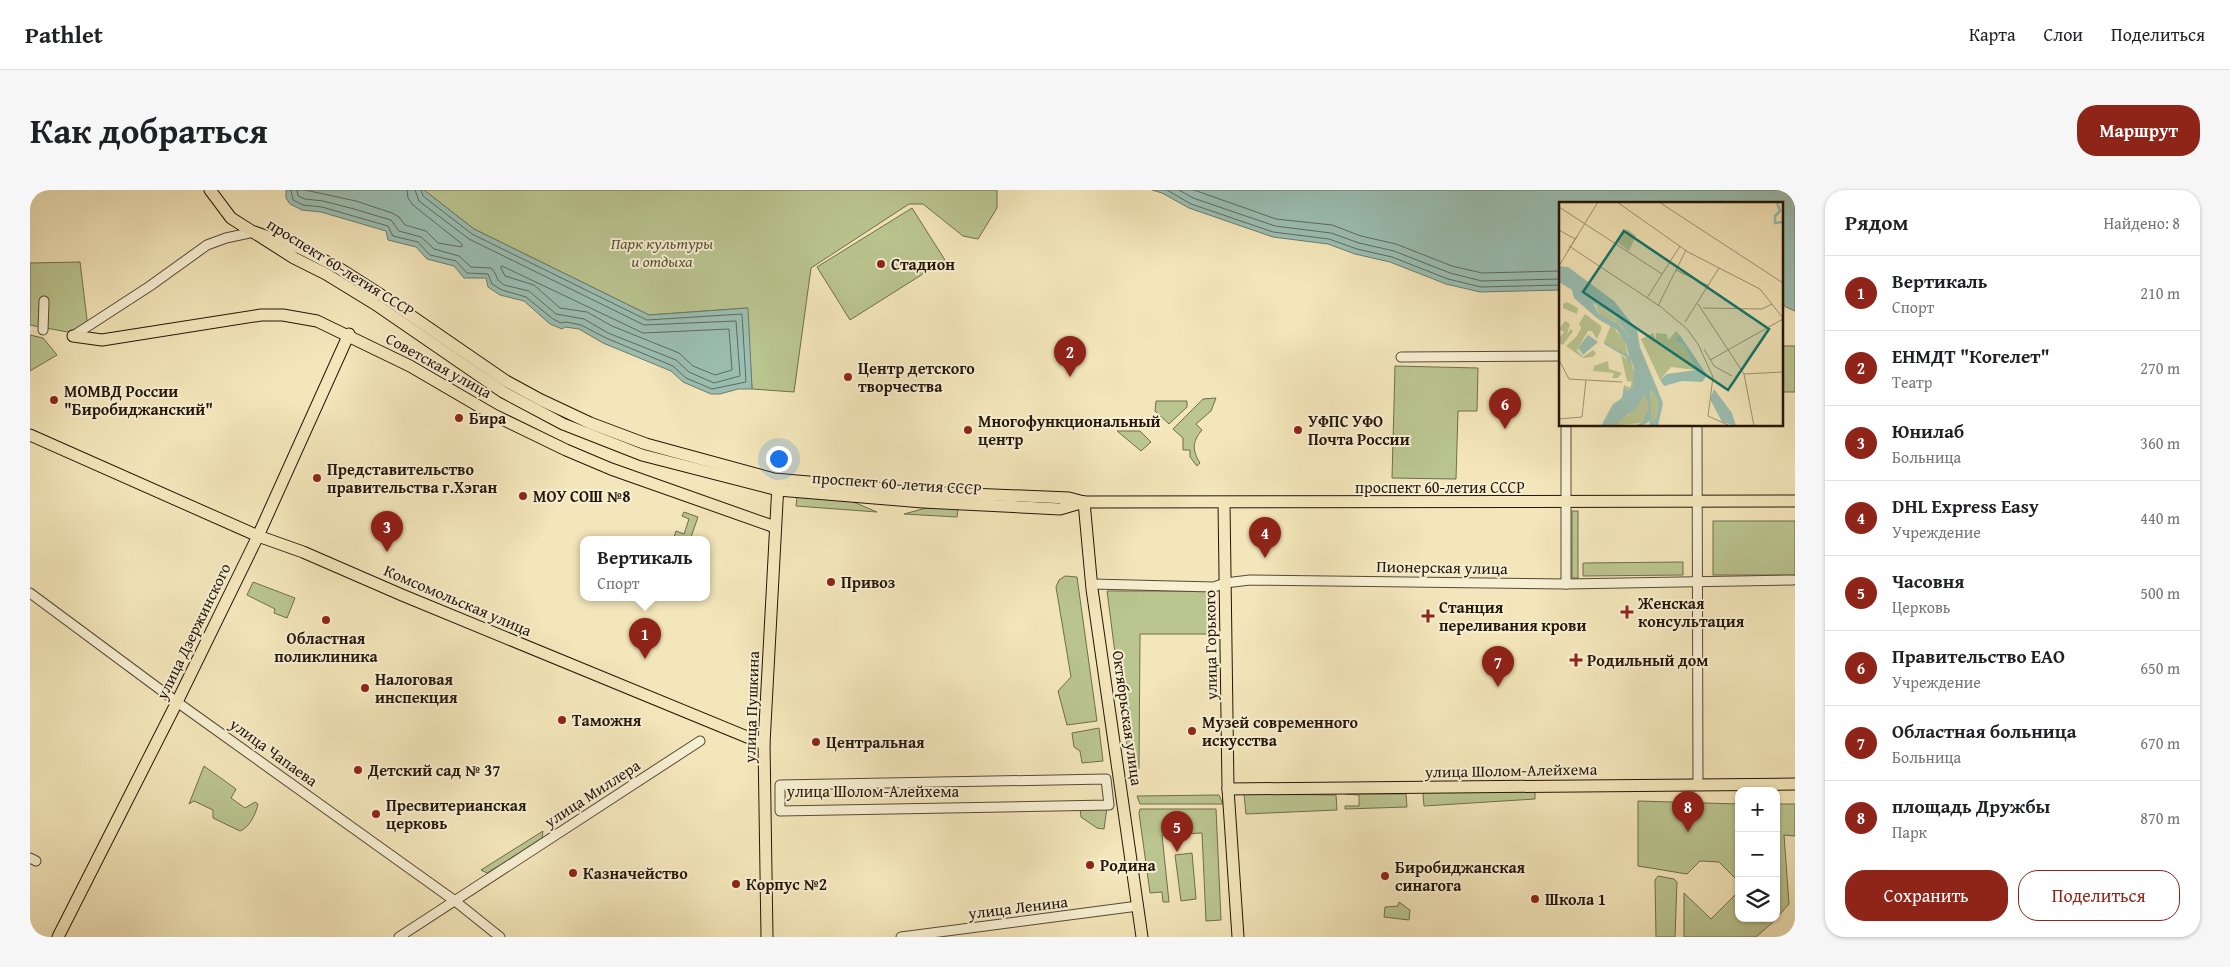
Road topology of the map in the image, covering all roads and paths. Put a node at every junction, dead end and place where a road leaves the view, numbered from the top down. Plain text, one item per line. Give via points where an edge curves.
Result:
1 (210, 190) edge
2 (254, 232) junction
3 (44, 301) dead end
4 (43, 330) dead end
5 (349, 334) junction
6 (74, 336) joint
7 (1559, 356) edge
8 (1401, 357) dead end
9 (1566, 426) edge
10 (1698, 426) edge
11 (30, 435) edge
12 (778, 485) junction
13 (1795, 501) edge
14 (1084, 502) junction
15 (1224, 502) junction
16 (1567, 503) junction
17 (1698, 503) junction
18 (775, 527) junction
19 (258, 536) junction
20 (1793, 580) dead end
21 (1697, 582) junction
22 (1225, 583) junction
23 (1092, 584) junction
24 (1566, 584) junction
25 (30, 593) edge
26 (177, 702) junction
27 (700, 740) dead end
28 (764, 744) junction
29 (1106, 779) joint
30 (1795, 784) edge
31 (1698, 785) junction
32 (1228, 789) junction
33 (455, 901) junction
34 (1138, 906) junction
35 (58, 937) edge
36 (399, 937) edge
37 (500, 937) edge
38 (767, 937) edge
39 (901, 937) edge
40 (1142, 937) edge
41 (1238, 937) edge

1 - 2 main road, проспект 60-летия СССР via 231,218
2 - 6 street via 207,245
2 - 12 main road, проспект 60-летия СССР via 294,258 378,299 506,380 575,416 646,444
3 - 4 street
5 - 6 main road, Советская улица via 317,321 261,315 102,340
5 - 18 main road, Советская улица via 494,415 566,450
5 - 19 main road, улица Дзержинского
7 - 8 street
9 - 16 street
10 - 17 street
11 - 19 main road, Комсомольская улица
12 - 14 main road, проспект 60-летия СССР via 1069,498
12 - 14 main road, проспект 60-летия СССР via 793,492 923,502 1060,509
12 - 18 main road, улица Пушкина
13 - 17 main road, проспект 60-летия СССР
14 - 15 main road, проспект 60-летия СССР
14 - 23 main road, Октябрьская улица
15 - 16 main road, проспект 60-летия СССР
15 - 22 main road, улица Горького
16 - 17 main road, проспект 60-летия СССР
16 - 24 street
17 - 21 street
18 - 28 main road, улица Пушкина
19 - 26 main road, улица Дзержинского
19 - 28 main road, Комсомольская улица
20 - 21 street, Пионерская улица
21 - 24 street, Пионерская улица
21 - 31 street
22 - 23 street, Пионерская улица via 1214,587
22 - 24 street, Пионерская улица via 1250,580
22 - 32 main road, улица Горького
23 - 34 main road, Октябрьская улица
25 - 26 street, улица Чапаева
26 - 33 street, улица Чапаева
26 - 35 main road, улица Дзержинского
27 - 33 street, улица Миллера
28 - 38 main road, улица Пушкина
29 - 29 street, улица Шолом-Алейхема via 1109,805 780,811 780,785
30 - 31 main road, улица Шолом-Алейхема
31 - 32 main road, улица Шолом-Алейхема
32 - 41 main road, улица Горького
33 - 36 street, улица Миллера
33 - 37 street, улица Чапаева
34 - 39 street, улица Ленина
34 - 40 main road, Октябрьская улица

